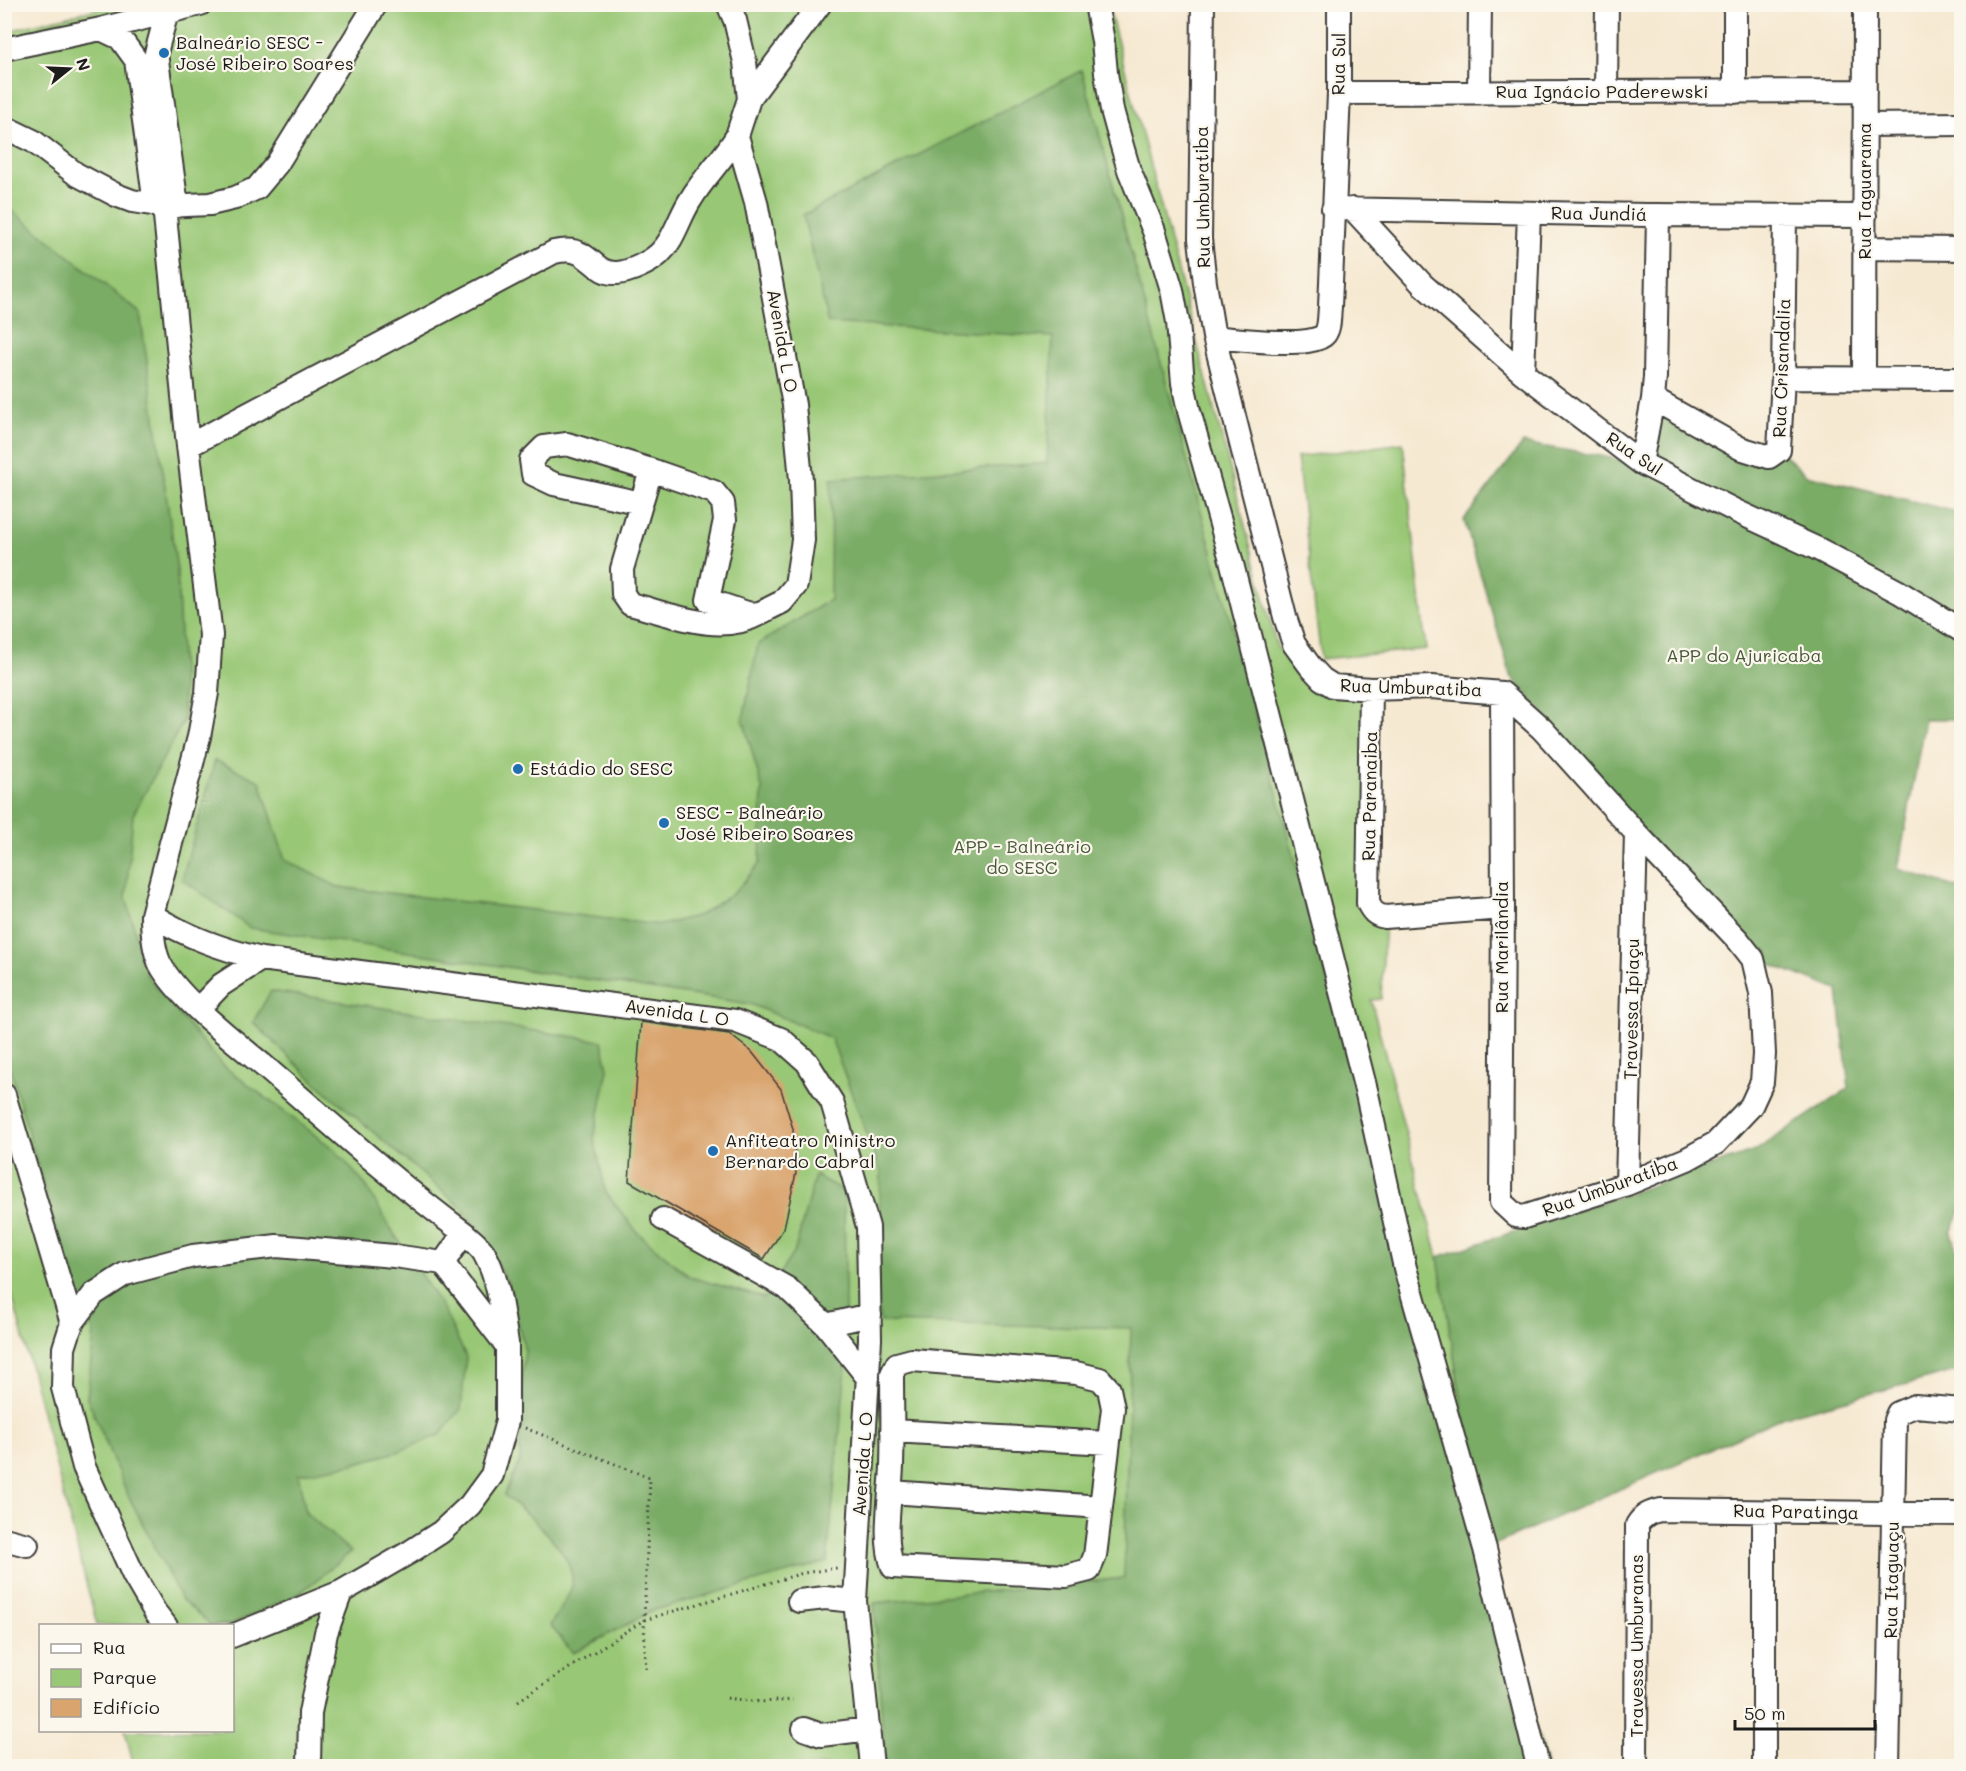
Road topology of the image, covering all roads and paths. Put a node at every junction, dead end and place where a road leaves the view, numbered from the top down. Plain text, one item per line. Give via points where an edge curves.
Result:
1 (200, 4) edge
2 (376, 4) edge
3 (728, 4) edge
4 (820, 4) edge
5 (1096, 4) edge
6 (1203, 4) edge
7 (1339, 4) edge
8 (1480, 4) edge
9 (1607, 4) edge
10 (1735, 4) edge
11 (1865, 4) edge
12 (167, 12) junction
13 (101, 29) junction
14 (4, 49) edge
15 (1865, 91) junction
16 (1479, 92) junction
17 (1606, 92) junction
18 (1735, 92) junction
19 (1339, 93) junction
20 (749, 99) junction
21 (1962, 124) edge
22 (1865, 125) junction
23 (4, 127) edge
24 (737, 136) junction
25 (165, 206) junction
26 (1343, 209) junction
27 (1529, 213) junction
28 (1658, 215) junction
29 (1785, 215) junction
30 (1864, 216) junction
31 (1864, 248) junction
32 (1962, 249) edge
33 (1214, 337) junction
34 (1523, 373) junction
35 (1864, 377) junction
36 (1783, 378) junction
37 (1962, 379) edge
38 (1653, 399) junction
39 (188, 446) junction
40 (1641, 463) junction
41 (651, 470) junction
42 (641, 503) junction
43 (760, 613) junction
44 (1962, 631) edge
45 (1371, 688) junction
46 (1502, 693) junction
47 (1636, 833) junction
48 (1503, 908) junction
49 (152, 915) junction
50 (261, 959) junction
51 (199, 1008) junction
52 (4, 1095) edge
53 (1627, 1184) junction
54 (1501, 1202) joint
55 (663, 1219) dead end
56 (464, 1233) junction
57 (443, 1263) junction
58 (870, 1315) junction
59 (72, 1323) junction
60 (826, 1324) junction
61 (507, 1346) junction
62 (868, 1377) junction
63 (1962, 1410) edge
64 (507, 1421) junction
65 (892, 1431) junction
66 (1108, 1443) junction
67 (863, 1463) junction
68 (892, 1465) junction
69 (891, 1492) junction
70 (1101, 1506) junction
71 (1764, 1512) junction
72 (1894, 1513) junction
73 (1962, 1514) edge
74 (1637, 1525) joint
75 (4, 1539) edge
76 (27, 1545) dead end
77 (856, 1565) junction
78 (341, 1593) junction
79 (855, 1600) junction
80 (799, 1601) dead end
81 (644, 1620) junction
82 (164, 1624) edge
83 (234, 1635) edge
84 (646, 1673) dead end
85 (727, 1698) dead end
86 (793, 1700) dead end
87 (518, 1701) dead end
88 (804, 1729) dead end
89 (869, 1729) junction
90 (309, 1767) edge
91 (872, 1767) edge
92 (1538, 1767) edge
93 (1636, 1767) edge
94 (1764, 1767) edge
95 (1888, 1767) edge

1 - 12 street
2 - 25 street via 277,164 257,188 210,204
3 - 20 street via 745,62
4 - 20 street
5 - 92 street via 1117,129 1172,290 1189,411 1233,567 1367,1094 1405,1268 1485,1549
6 - 33 street, Rua Umburatiba via 1200,238
7 - 19 street, Rua Sul
8 - 16 street
9 - 17 street
10 - 18 street
11 - 15 street, Rua Taguarama
12 - 13 street
12 - 25 street via 156,53
13 - 14 street
13 - 25 street via 120,38 136,60
15 - 18 street, Rua Ignácio Paderewski
15 - 22 street, Rua Taguarama
16 - 17 street, Rua Ignácio Paderewski
16 - 19 street, Rua Ignácio Paderewski
17 - 18 street, Rua Ignácio Paderewski
19 - 26 street, Rua Sul
20 - 24 street
21 - 22 street
22 - 30 street, Rua Taguarama
23 - 25 street via 33,141 76,174 116,195
24 - 39 street via 689,201 671,239 643,265 616,273 598,269 581,254 554,252
24 - 43 street, Avenida L O via 756,202 794,405 801,480 803,540 796,585 782,602
25 - 39 street
26 - 27 street, Rua Jundiá
26 - 33 street, Rua Sul via 1326,333 1321,338 1283,343
26 - 34 street, Rua Sul
27 - 28 street, Rua Jundiá
27 - 34 street
28 - 29 street, Rua Jundiá
28 - 38 street
29 - 30 street, Rua Jundiá
29 - 36 street, Rua Crisandalia
30 - 31 street, Rua Taguarama
31 - 32 street
31 - 35 street, Rua Taguarama
33 - 45 street, Rua Umburatiba via 1294,644 1322,679 1333,686
34 - 40 street, Rua Sul
35 - 36 street
35 - 37 street
36 - 38 street, Rua Crisandalia via 1779,450 1769,457 1740,448
38 - 40 street
39 - 49 street via 212,635 199,737
40 - 44 street, Rua Sul via 1818,549
41 - 42 street, Avenida L O
41 - 42 street via 567,444 544,447 531,460 532,474 554,484
41 - 43 street via 714,492 723,503 725,520 708,600 750,614
42 - 43 street, Avenida L O via 622,569 623,594 630,604 712,625 744,622
45 - 46 street, Rua Umburatiba via 1432,687
45 - 48 street, Rua Paranaiba via 1368,903 1372,911 1385,917
46 - 47 street, Rua Umburatiba via 1542,729
46 - 48 street, Rua Marilândia
47 - 53 street, Travessa Ipiaçu
47 - 53 street, Rua Umburatiba via 1753,959 1761,993 1764,1054 1762,1082 1751,1106 1716,1143
48 - 54 street, Rua Marilândia
49 - 50 street, Avenida L O via 197,940
49 - 51 street via 152,937 160,963 175,985
50 - 51 street via 221,985
50 - 58 street, Avenida L O via 726,1019 780,1039 807,1062 832,1102 868,1227
51 - 56 street via 416,1197
52 - 59 street
53 - 54 street, Rua Umburatiba via 1524,1217 1516,1216
55 - 60 street via 787,1288
56 - 57 street
56 - 61 street via 483,1251 502,1307
57 - 59 street via 277,1246 193,1256 125,1274 94,1294
57 - 61 street
58 - 60 street
58 - 62 street, Avenida L O
59 - 82 street via 64,1348 63,1389 84,1467 134,1576
60 - 62 street
61 - 64 street
62 - 67 street, Avenida L O
63 - 72 street, Rua Itaguaçu via 1915,1406 1898,1413
64 - 78 street via 492,1475 470,1505 441,1532
64 - 81 path via 651,1478
65 - 66 street
65 - 66 street via 892,1374 897,1364 912,1360 1076,1373 1100,1379 1108,1389 1113,1408
65 - 68 street
66 - 70 street
67 - 68 street
67 - 77 street, Avenida L O
68 - 69 street
69 - 70 street
69 - 70 street via 888,1546 893,1567 1066,1576 1089,1570 1095,1556
71 - 72 street, Rua Paratinga
71 - 74 street, Rua Paratinga via 1661,1510 1642,1517
71 - 94 street
72 - 73 street, Rua Paratinga
72 - 95 street, Rua Itaguaçu
74 - 93 street, Travessa Umburanas
75 - 76 street
77 - 79 street, Avenida L O
77 - 81 path via 803,1573
78 - 83 street
78 - 90 street via 326,1633 310,1713
79 - 80 street
79 - 89 street, Avenida L O
81 - 84 path
81 - 87 path
85 - 86 path
88 - 89 street via 820,1735
89 - 91 street, Avenida L O

